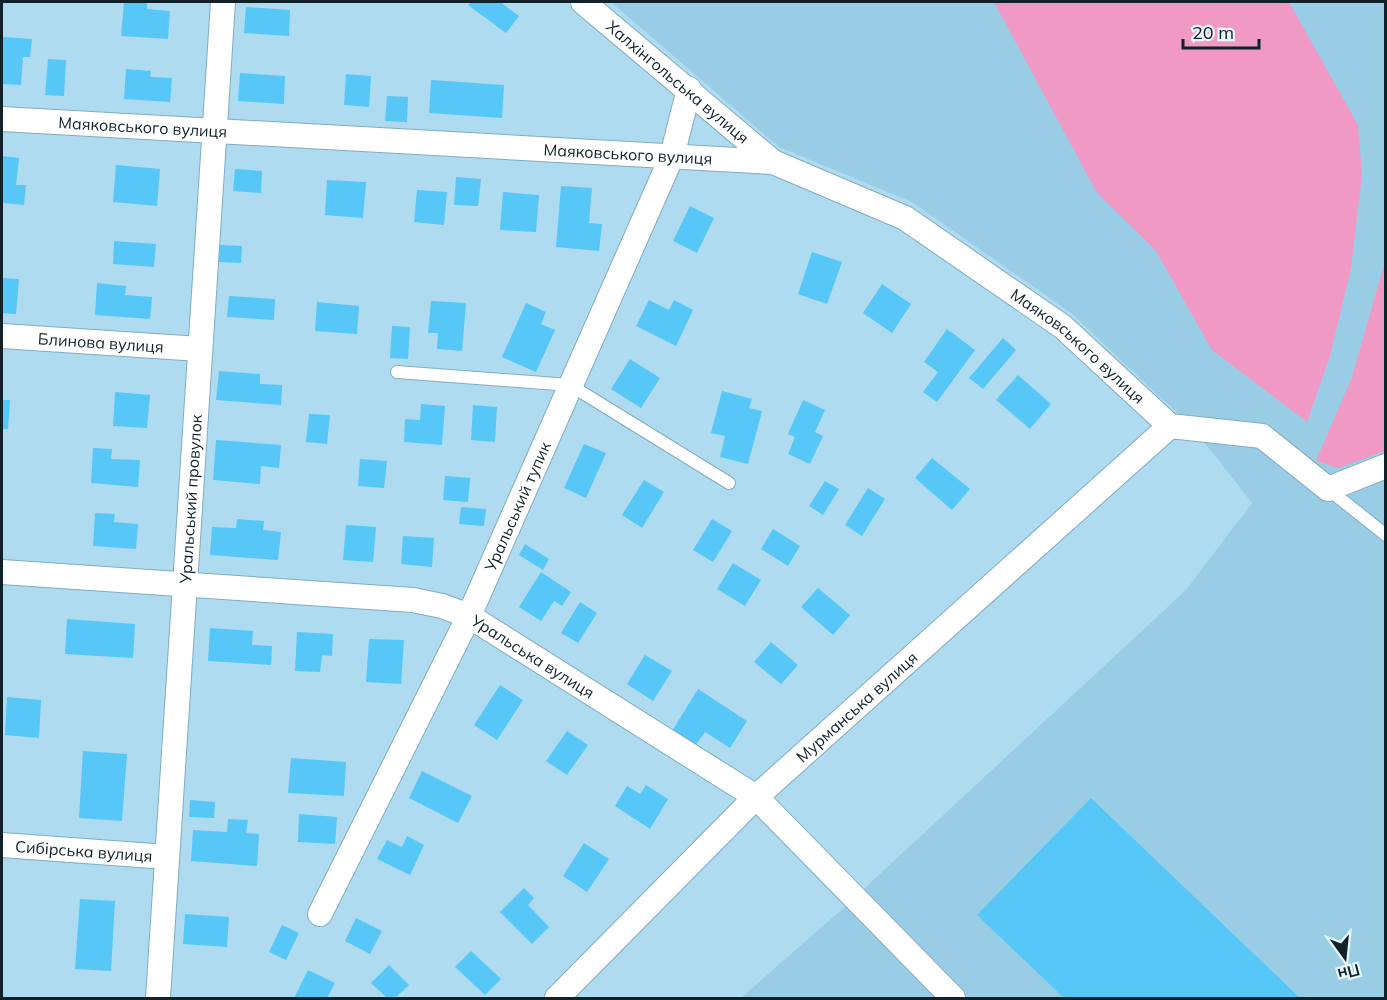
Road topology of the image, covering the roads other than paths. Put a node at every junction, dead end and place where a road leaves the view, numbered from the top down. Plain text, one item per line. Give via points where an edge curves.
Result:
1 (223, 2) edge
2 (583, 2) edge
3 (689, 89) junction
4 (2, 119) edge
5 (215, 131) junction
6 (672, 156) junction
7 (773, 162) junction
8 (2, 336) edge
9 (200, 349) junction
10 (397, 372) dead end
11 (570, 385) junction
12 (1170, 426) junction
13 (1386, 466) edge
14 (729, 483) dead end
15 (1328, 489) junction
16 (1386, 535) edge
17 (2, 572) edge
18 (185, 584) junction
19 (469, 616) junction
20 (756, 797) junction
21 (2, 845) edge
22 (167, 857) junction
23 (320, 914) dead end
24 (158, 999) edge
25 (557, 999) edge
26 (952, 999) edge

1 - 5 street, Уральський провулок
2 - 3 street, Халхінгольська вулиця
3 - 6 street, Уральський тупик
3 - 7 street, Халхінгольська вулиця
4 - 5 street, Маяковського вулиця
5 - 6 street, Маяковського вулиця
5 - 9 street, Уральський провулок
6 - 7 street, Маяковського вулиця
6 - 11 street, Уральський тупик
7 - 12 street, Маяковського вулиця via 905,218 1063,327
8 - 9 street, Блинова вулиця
9 - 18 street, Уральський провулок
10 - 11 lane
11 - 14 lane
11 - 19 street, Уральський тупик
12 - 15 street via 1262,436
12 - 20 street, Мурманська вулиця
13 - 15 street
15 - 16 lane
17 - 18 street, Уральська вулиця
18 - 19 street, Уральська вулиця via 413,600
18 - 22 street, Уральський провулок
19 - 20 street, Уральська вулиця
19 - 23 street, Уральський тупик
20 - 25 street, Мурманська вулиця
20 - 26 street, Уральська вулиця
21 - 22 street, Сибірська вулиця
22 - 24 street, Уральський провулок

